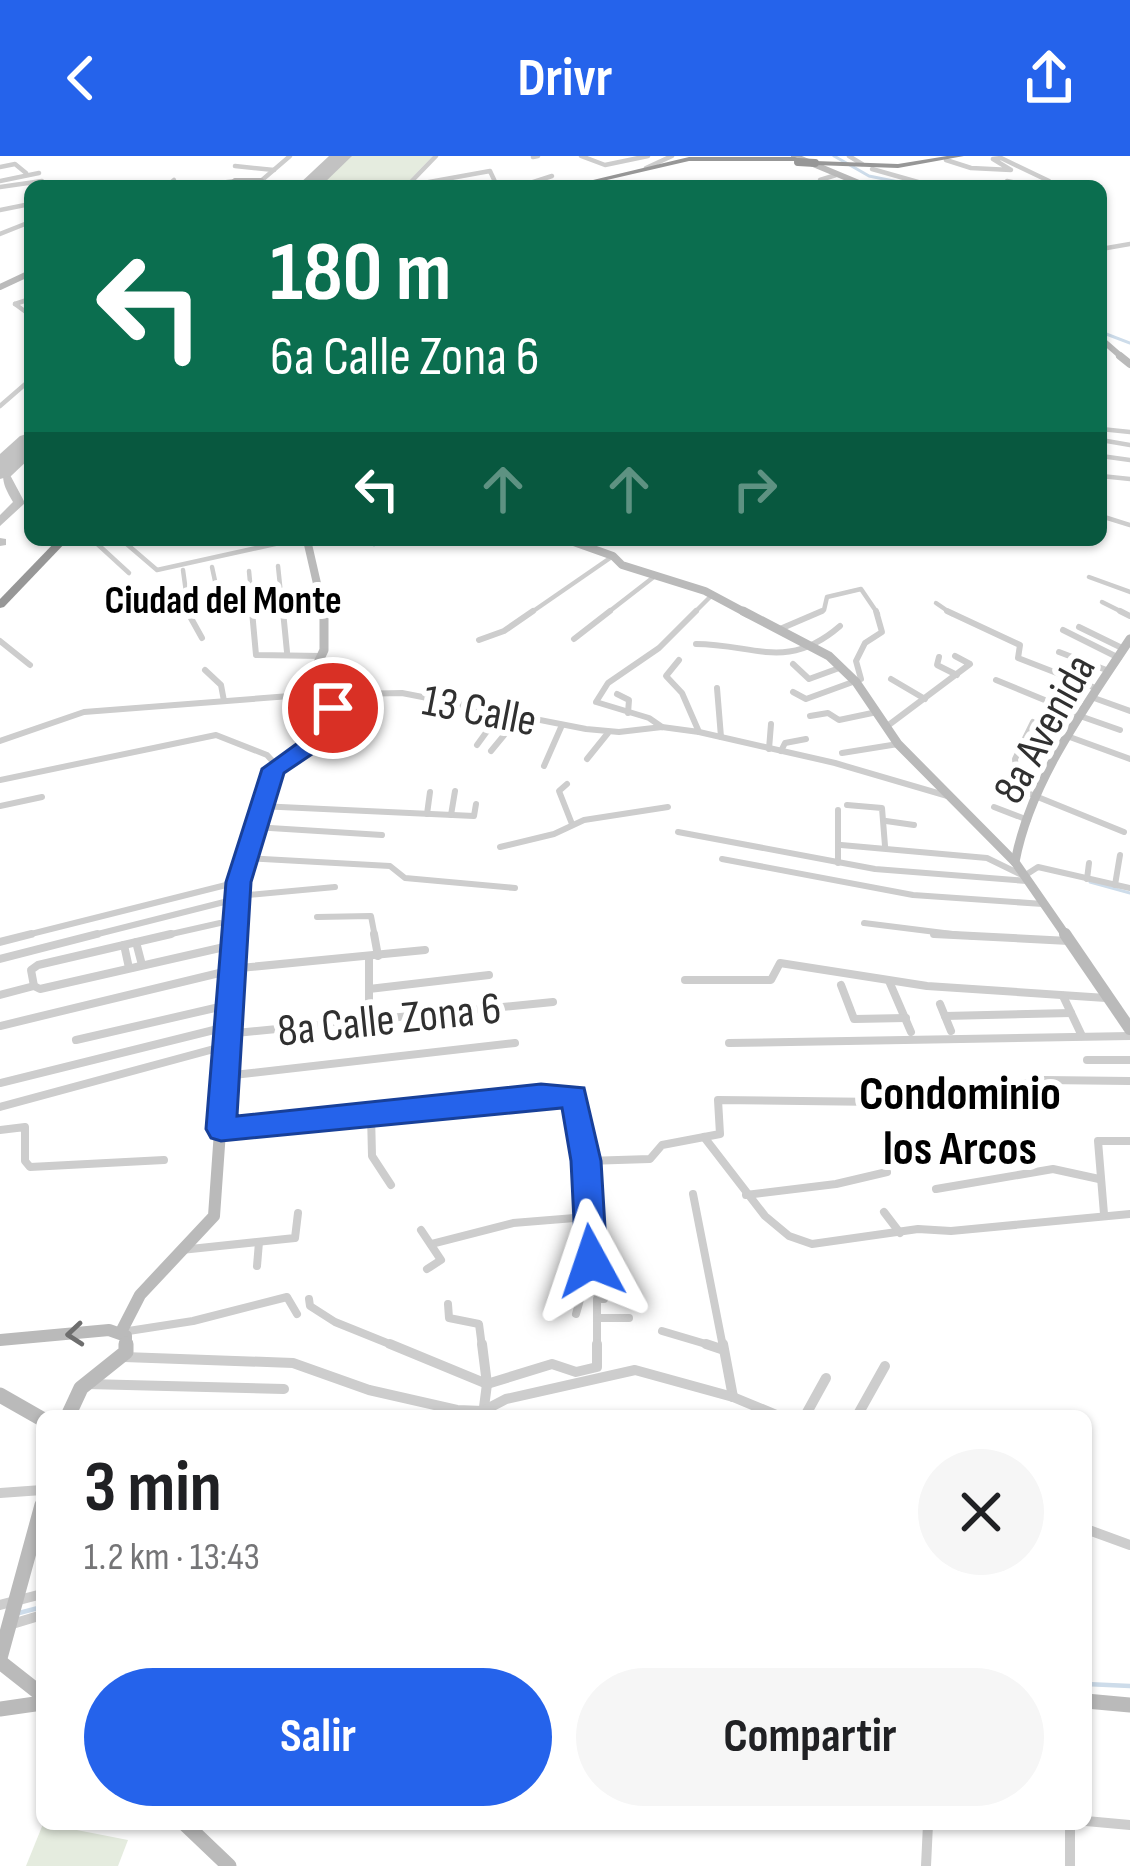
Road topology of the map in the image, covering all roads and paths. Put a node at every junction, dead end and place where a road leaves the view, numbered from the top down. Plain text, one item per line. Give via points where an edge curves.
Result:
1 (243, 156) edge
2 (290, 156) edge
3 (448, 156) edge
4 (581, 156) edge
5 (648, 156) edge
6 (872, 156) edge
7 (435, 157) edge
8 (952, 157) edge
9 (678, 158) edge
10 (796, 159) edge
11 (859, 164) edge
12 (837, 167) junction
13 (647, 169) junction
14 (274, 170) junction
15 (39, 172) dead end
16 (27, 175) junction
17 (552, 176) dead end
18 (0, 177) edge
19 (262, 180) edge
20 (413, 180) edge
21 (440, 180) edge
22 (494, 180) edge
23 (540, 180) edge
24 (600, 180) edge
25 (820, 180) dead end
26 (852, 180) joint
27 (913, 180) edge
28 (1047, 180) edge
29 (1107, 344) edge
30 (1130, 364) edge
31 (24, 385) edge
32 (0, 406) edge
33 (54, 546) edge
34 (100, 546) edge
35 (129, 546) edge
36 (266, 546) edge
37 (310, 546) edge
38 (585, 546) edge
39 (614, 556) junction
40 (212, 566) dead end
41 (278, 566) dead end
42 (183, 571) dead end
43 (249, 571) dead end
44 (129, 573) dead end
45 (656, 576) junction
46 (1089, 577) dead end
47 (1130, 592) edge
48 (321, 594) junction
49 (712, 594) junction
50 (284, 597) junction
51 (0, 599) edge
52 (160, 600) dead end
53 (253, 600) junction
54 (1102, 602) dead end
55 (936, 603) dead end
56 (220, 604) junction
57 (188, 607) junction
58 (1130, 616) edge
59 (840, 626) dead end
60 (1079, 627) dead end
61 (780, 629) junction
62 (1063, 629) dead end
63 (202, 638) dead end
64 (574, 639) dead end
65 (479, 640) dead end
66 (0, 641) edge
67 (696, 644) dead end
68 (808, 645) junction
69 (1124, 648) edge
70 (287, 652) junction
71 (1059, 652) dead end
72 (322, 656) junction
73 (955, 656) dead end
74 (939, 657) dead end
75 (679, 660) dead end
76 (30, 664) dead end
77 (793, 664) dead end
78 (842, 667) junction
79 (205, 670) dead end
80 (1111, 671) junction
81 (957, 675) junction
82 (891, 679) dead end
83 (996, 680) dead end
84 (856, 682) junction
85 (717, 688) dead end
86 (793, 692) dead end
87 (303, 694) junction
88 (326, 694) junction
89 (616, 694) dead end
90 (1097, 694) junction
91 (925, 699) junction
92 (224, 700) junction
93 (1130, 711) edge
94 (501, 712) junction
95 (878, 712) junction
96 (628, 713) junction
97 (1081, 715) junction
98 (810, 716) dead end
99 (519, 717) junction
100 (1033, 722) dead end
101 (562, 724) junction
102 (771, 724) dead end
103 (662, 727) junction
104 (886, 727) junction
105 (1120, 730) dead end
106 (609, 732) junction
107 (699, 732) junction
108 (721, 736) junction
109 (1067, 736) junction
110 (806, 739) dead end
111 (0, 741) edge
112 (898, 744) junction
113 (477, 745) dead end
114 (769, 749) junction
115 (781, 751) junction
116 (490, 752) dead end
117 (842, 753) dead end
118 (587, 759) dead end
119 (1130, 760) edge
120 (276, 765) junction
121 (544, 766) dead end
122 (0, 780) edge
123 (15, 780) dead end
124 (567, 784) dead end
125 (455, 791) dead end
126 (430, 792) dead end
127 (42, 797) dead end
128 (955, 798) junction
129 (1039, 799) junction
130 (18, 802) junction
131 (476, 804) dead end
132 (847, 805) dead end
133 (0, 806) edge
134 (259, 806) junction
135 (668, 807) dead end
136 (994, 807) dead end
137 (838, 810) dead end
138 (427, 814) junction
139 (452, 815) junction
140 (1029, 820) junction
141 (886, 821) junction
142 (914, 824) dead end
143 (571, 825) junction
144 (253, 827) junction
145 (678, 832) dead end
146 (1124, 832) dead end
147 (382, 836) dead end
148 (841, 845) junction
149 (885, 846) junction
150 (500, 847) dead end
151 (1120, 855) dead end
152 (244, 858) junction
153 (722, 859) dead end
154 (1015, 862) junction
155 (838, 863) junction
156 (1089, 863) dead end
157 (1025, 878) junction
158 (1087, 879) junction
159 (238, 882) junction
160 (1115, 886) junction
161 (335, 887) dead end
162 (515, 888) dead end
163 (1130, 888) edge
164 (236, 898) junction
165 (1043, 904) junction
166 (316, 917) dead end
167 (220, 923) dead end
168 (864, 923) dead end
169 (1069, 941) junction
170 (0, 942) edge
171 (136, 942) junction
172 (124, 945) junction
173 (233, 945) junction
174 (424, 950) dead end
175 (374, 956) junction
176 (0, 959) edge
177 (142, 965) junction
178 (129, 968) junction
179 (232, 971) junction
180 (489, 975) dead end
181 (685, 980) dead end
182 (888, 980) junction
183 (841, 985) dead end
184 (35, 987) junction
185 (369, 989) junction
186 (0, 995) edge
187 (1063, 996) junction
188 (1108, 998) junction
189 (553, 1003) dead end
190 (940, 1004) dead end
191 (228, 1005) junction
192 (1071, 1013) junction
193 (1030, 1014) junction
194 (987, 1015) junction
195 (945, 1016) junction
196 (906, 1018) junction
197 (369, 1020) junction
198 (0, 1026) edge
199 (951, 1031) dead end
200 (994, 1031) dead end
201 (1037, 1031) dead end
202 (911, 1032) dead end
203 (1130, 1033) edge
204 (225, 1036) junction
205 (1082, 1036) junction
206 (76, 1040) dead end
207 (515, 1042) dead end
208 (729, 1043) dead end
209 (1087, 1060) dead end
210 (1130, 1060) edge
211 (225, 1076) junction
212 (0, 1083) edge
213 (1130, 1083) edge
214 (0, 1107) edge
215 (371, 1113) junction
216 (221, 1129) junction
217 (0, 1130) edge
218 (704, 1138) junction
219 (1130, 1141) edge
220 (164, 1160) dead end
221 (586, 1161) junction
222 (887, 1172) dead end
223 (1099, 1179) junction
224 (391, 1185) dead end
225 (936, 1190) dead end
226 (693, 1194) dead end
227 (746, 1196) junction
228 (884, 1212) dead end
229 (298, 1213) dead end
230 (1104, 1214) junction
231 (1130, 1214) edge
232 (587, 1217) junction
233 (421, 1230) dead end
234 (900, 1234) junction
235 (259, 1242) junction
236 (431, 1244) junction
237 (179, 1249) junction
238 (257, 1266) dead end
239 (427, 1268) dead end
240 (309, 1299) dead end
241 (604, 1299) dead end
242 (448, 1304) dead end
243 (576, 1313) dead end
244 (297, 1314) dead end
245 (597, 1318) junction
246 (629, 1318) dead end
247 (662, 1331) dead end
248 (121, 1332) junction
249 (0, 1340) edge
250 (721, 1349) junction
251 (122, 1356) junction
252 (885, 1366) dead end
253 (826, 1378) dead end
254 (85, 1384) junction
255 (487, 1384) junction
256 (284, 1389) dead end
257 (0, 1395) edge
258 (733, 1397) junction
259 (71, 1410) edge
260 (457, 1410) edge
261 (483, 1410) edge
262 (487, 1410) edge
263 (762, 1410) edge
264 (808, 1410) edge
265 (860, 1410) edge
266 (36, 1416) edge
267 (36, 1490) edge
268 (0, 1493) edge
269 (1092, 1531) edge
270 (36, 1537) edge
271 (1130, 1545) edge
272 (9, 1604) edge
273 (36, 1618) edge
274 (5, 1629) edge
275 (0, 1660) edge
276 (36, 1693) edge
277 (36, 1700) edge
278 (1092, 1702) edge
279 (1130, 1705) edge
280 (0, 1709) edge
281 (1092, 1822) edge
282 (1130, 1825) edge
283 (191, 1830) edge
284 (928, 1830) edge
285 (1070, 1830) edge
286 (229, 1866) edge
287 (926, 1866) edge
288 (1070, 1866) edge

1 - 14 street via 235,166
2 - 14 street
3 - 7 street
4 - 5 street via 620,164
6 - 11 street
7 - 20 street
8 - 11 highway
8 - 28 street via 971,168 1011,169 998,158
9 - 10 highway
9 - 13 highway
10 - 12 street
10 - 12 highway, bridge
10 - 13 highway
11 - 12 highway
11 - 26 street via 862,177
11 - 27 street
12 - 25 street
12 - 26 street
13 - 24 highway
14 - 19 street
15 - 16 street
16 - 18 street
16 - 18 street via 15,164
17 - 23 street
21 - 22 street via 490,171
29 - 30 street
31 - 32 street
33 - 51 highway
34 - 44 street
35 - 36 street via 157,570
37 - 48 street
38 - 39 street
39 - 45 street
39 - 65 street
40 - 56 street
41 - 50 street
42 - 57 street
43 - 53 street
45 - 49 street
45 - 64 street
46 - 47 street
48 - 50 street
48 - 72 street
49 - 61 street
49 - 96 street via 596,702
50 - 53 street
50 - 70 street
52 - 57 street
53 - 56 street
53 - 70 street via 256,655
54 - 58 street
55 - 90 street via 1020,644 1018,658
56 - 57 street
57 - 63 street
59 - 68 street
60 - 69 street
61 - 68 street
61 - 84 street via 823,611 827,597 861,589 883,630 865,643
62 - 69 street
66 - 76 street
67 - 68 street via 770,655
68 - 78 street
69 - 80 street, 8a Avenida
70 - 72 street
71 - 80 street
72 - 87 street
73 - 81 street via 970,663
74 - 81 street via 937,665
75 - 107 street via 666,676
77 - 78 street via 809,679
78 - 84 street
79 - 92 street
80 - 90 street, 8a Avenida
81 - 91 street
82 - 91 street
83 - 97 street
84 - 86 street via 806,699
84 - 95 street
85 - 108 street
87 - 88 street, 13 Calle
87 - 92 street, 13 Calle
88 - 94 street, 13 Calle via 415,694
88 - 120 street via 334,713 324,735
89 - 96 street via 629,700
90 - 93 street
90 - 97 street, 8a Avenida
91 - 104 street
92 - 111 street, 13 Calle via 68,715
94 - 99 street, 13 Calle
94 - 113 street
95 - 98 street
95 - 104 street
96 - 103 street
97 - 105 street
97 - 109 street, 8a Avenida
99 - 101 street, 13 Calle
99 - 116 street
100 - 129 street via 1015,759 1016,786
101 - 106 street, 13 Calle
101 - 121 street
102 - 114 street
103 - 106 street, 13 Calle
103 - 107 street, 13 Calle
104 - 112 street
106 - 118 street
107 - 108 street, 13 Calle
108 - 114 street, 13 Calle
109 - 119 street
109 - 129 street, 8a Avenida
110 - 115 street
112 - 117 street
112 - 128 street
114 - 115 street, 13 Calle
115 - 128 street, 13 Calle
120 - 122 street via 216,735
120 - 134 street
123 - 130 street
124 - 143 street via 560,791
125 - 139 street
126 - 138 street
127 - 130 street
128 - 154 street
129 - 140 street, 8a Avenida
129 - 146 street
130 - 133 street
131 - 139 street via 474,816
132 - 141 street via 880,807
134 - 138 street
134 - 144 street
135 - 143 street
136 - 140 street
137 - 148 street
138 - 139 street
140 - 154 street, 8a Avenida
141 - 142 street
141 - 149 street
143 - 150 street
144 - 147 street
144 - 152 street
145 - 155 street
148 - 149 street
148 - 155 street
149 - 157 street via 993,859
151 - 160 street
152 - 159 street
152 - 162 street via 392,866 403,878
153 - 165 street via 914,895
154 - 157 street, 8a Avenida
155 - 157 street
156 - 158 street
157 - 158 street via 1038,867
157 - 165 street, 8a Avenida
158 - 160 street
159 - 164 street
159 - 170 street
160 - 163 street
161 - 164 street
164 - 173 street
164 - 176 street
165 - 169 street, 8a Avenida
166 - 175 street via 370,916
167 - 171 street
168 - 169 street
169 - 188 street, 8a Avenida
171 - 172 street
171 - 177 street
172 - 178 street
172 - 184 street via 34,967
173 - 177 street
173 - 179 street
174 - 175 street
175 - 179 street
175 - 185 street
177 - 178 street
178 - 184 street
179 - 191 street
179 - 198 street
180 - 185 street
181 - 182 street via 771,980 780,963
182 - 187 street
182 - 196 street
183 - 196 street via 854,1019
184 - 186 street
185 - 197 street
187 - 188 street
187 - 192 street
188 - 203 street, 8a Avenida
189 - 197 street, 8a Calle Zona 6
190 - 195 street
191 - 204 street
191 - 206 street
192 - 193 street
192 - 205 street
193 - 194 street
193 - 201 street
194 - 195 street
194 - 200 street
195 - 199 street
196 - 202 street
197 - 204 street, 8a Calle Zona 6
203 - 205 street
204 - 211 street
204 - 212 street, 8a Calle Zona 6
204 - 214 street
205 - 208 street
207 - 211 street
209 - 210 street
211 - 216 street
213 - 218 street via 1044,1080 880,1102 720,1100 722,1132
215 - 216 street
215 - 221 street via 575,1097
215 - 224 street via 372,1156
216 - 237 street via 216,1210
217 - 220 street via 26,1127 26,1165
218 - 221 street via 658,1147 650,1159
218 - 227 street
219 - 223 street via 1098,1141
221 - 232 street
222 - 227 street
223 - 225 street via 1042,1170
223 - 230 street
226 - 250 street
227 - 234 street via 802,1244
228 - 234 street
229 - 235 street via 295,1238
230 - 231 street
230 - 234 street
232 - 236 street via 513,1223
232 - 243 street via 591,1264
233 - 236 street
235 - 237 street
235 - 238 street
236 - 239 street via 440,1262
237 - 248 street via 133,1304
240 - 255 street via 335,1322
241 - 245 street via 597,1299
242 - 255 street via 449,1318 479,1324
244 - 248 street via 287,1297
245 - 246 street
245 - 255 street via 596,1368 552,1364
247 - 250 street
248 -> 249 street
248 - 251 street via 129,1342
250 - 258 street
251 - 254 street
251 - 260 street via 293,1364
252 - 265 street
253 - 264 street
254 - 256 street
254 - 259 street
255 - 261 street
257 - 266 street
258 - 262 street via 628,1370
258 - 263 street
267 - 268 street
269 - 271 street
270 - 272 street
272 - 274 street
273 - 274 street
274 - 275 street
275 - 276 street
277 - 280 street
278 - 279 street
281 - 282 street
283 - 286 street
284 - 287 street
285 - 288 street

